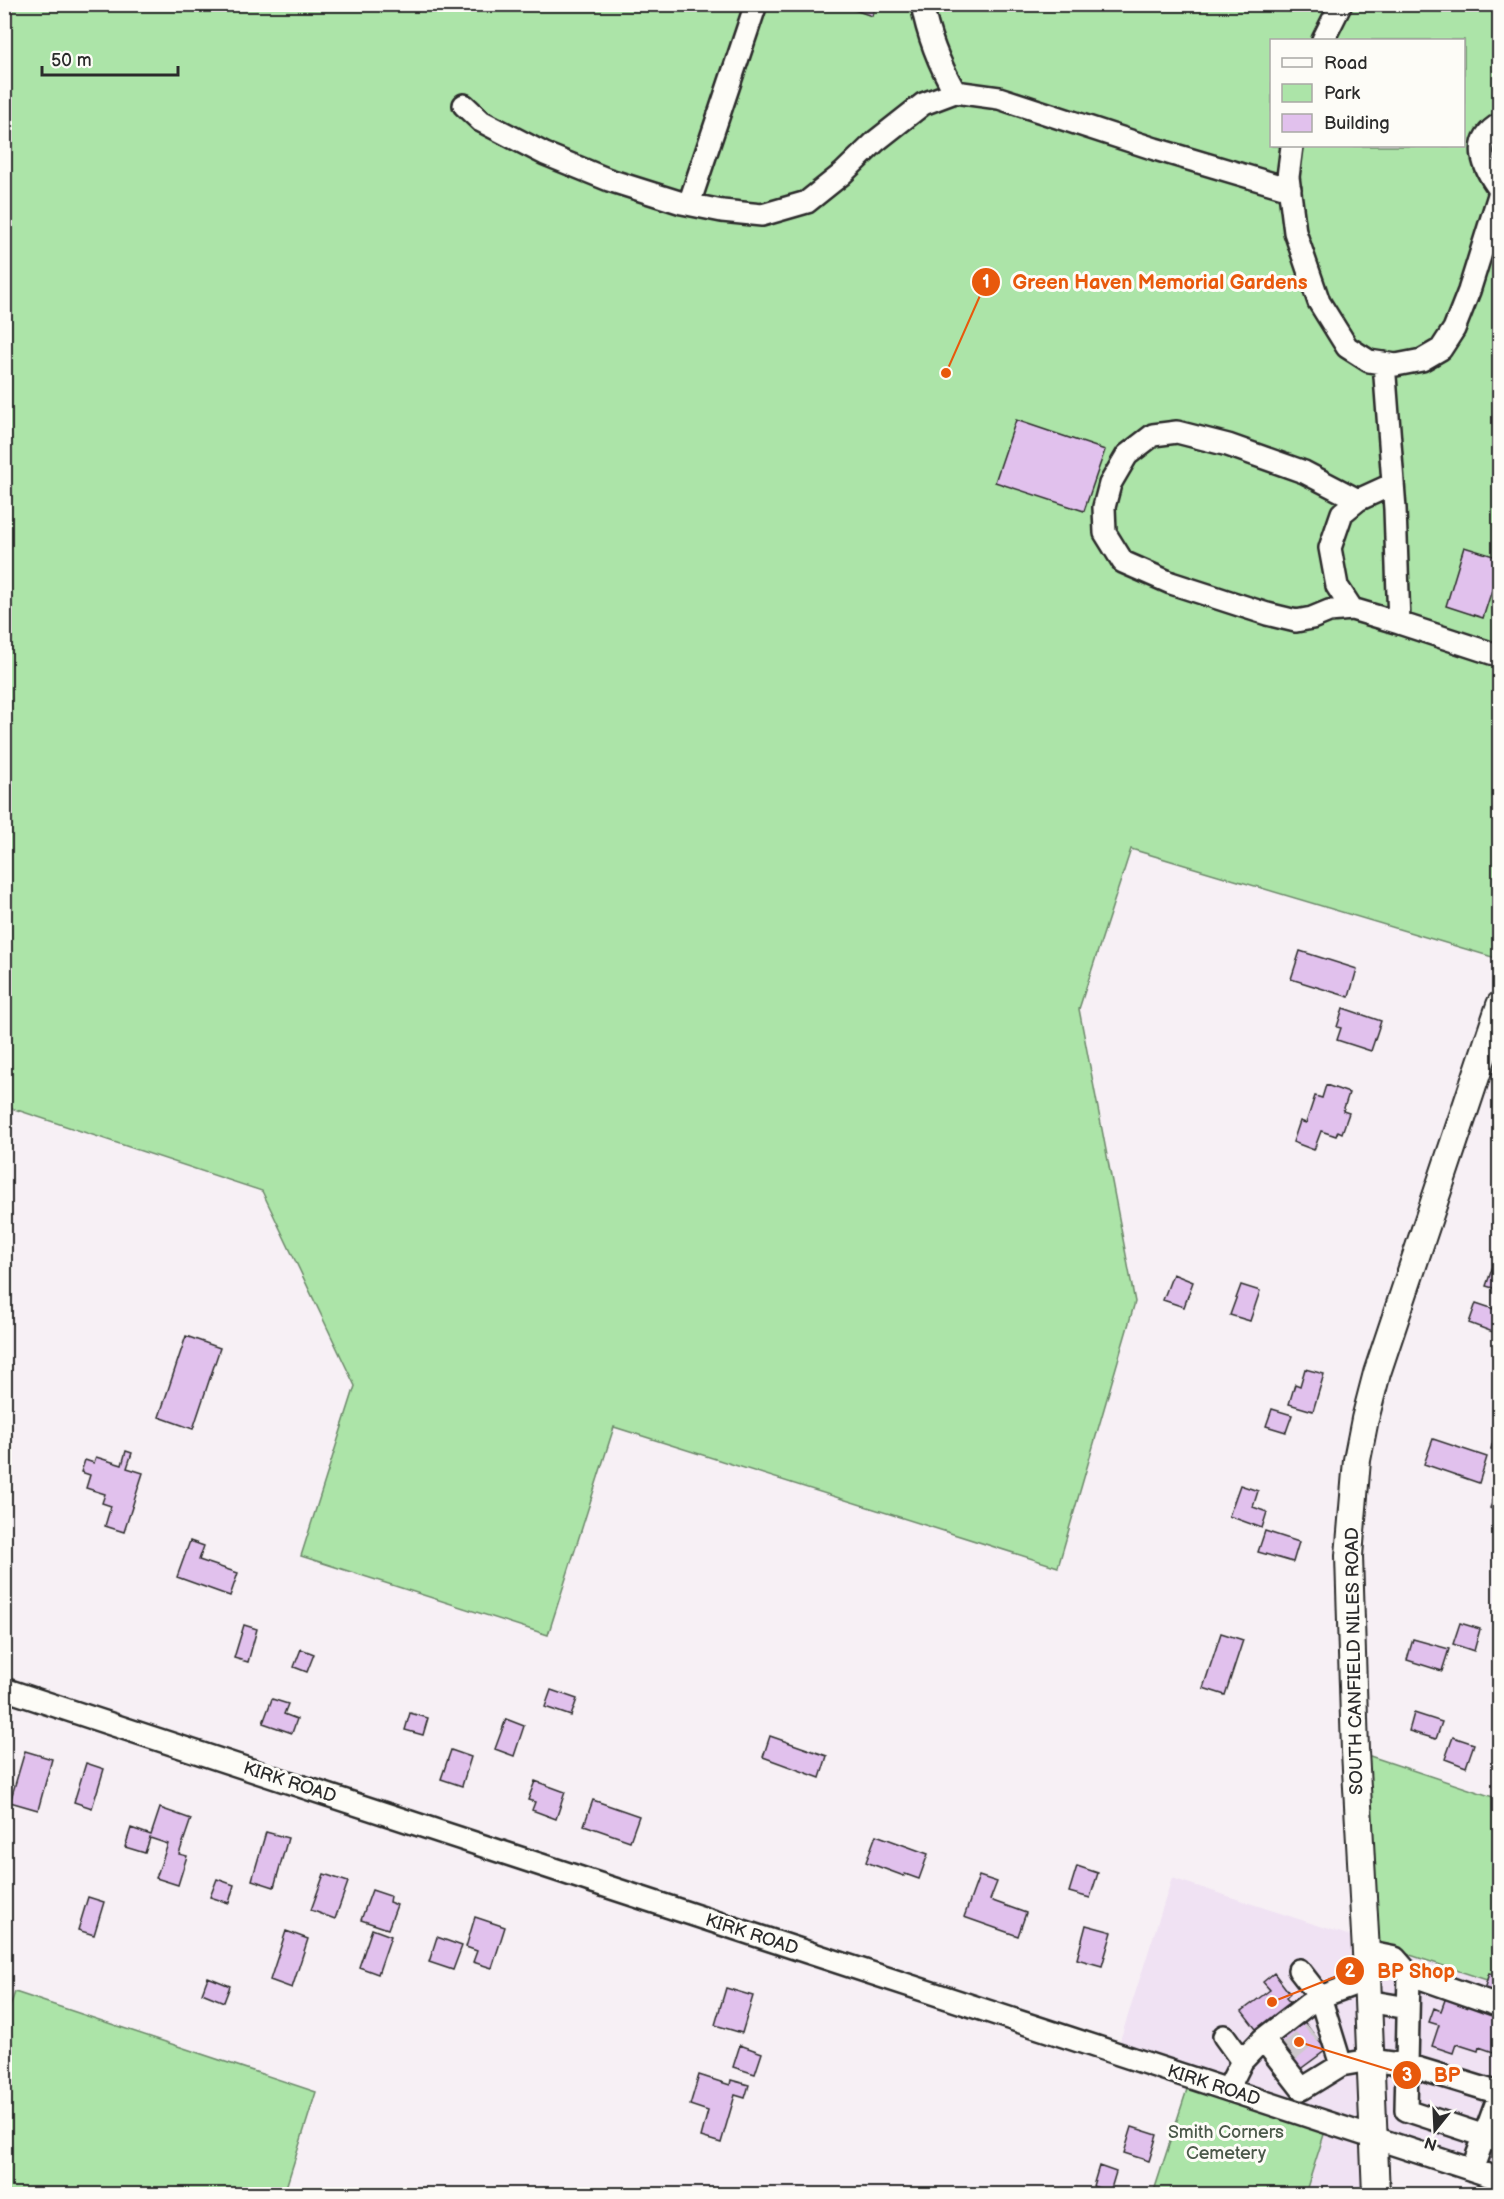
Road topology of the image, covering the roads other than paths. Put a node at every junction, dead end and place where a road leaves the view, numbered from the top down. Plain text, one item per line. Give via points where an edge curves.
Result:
1 (756, 4) edge
2 (922, 4) edge
3 (1341, 4) edge
4 (1324, 39) edge
5 (955, 92) junction
6 (464, 105) dead end
7 (1500, 124) edge
8 (1292, 147) edge
9 (1290, 189) junction
10 (1500, 191) edge
11 (689, 204) junction
12 (1384, 363) junction
13 (1393, 484) junction
14 (1358, 500) junction
15 (1352, 609) junction
16 (1399, 623) junction
17 (1500, 656) edge
18 (1500, 1005) edge
19 (4, 1689) edge
20 (1366, 1952) junction
21 (1299, 1970) dead end
22 (1409, 1974) junction
23 (1366, 1990) junction
24 (1320, 1998) junction
25 (1500, 2006) edge
26 (1408, 2008) junction
27 (1224, 2036) dead end
28 (1263, 2039) junction
29 (1242, 2061) junction
30 (1341, 2065) junction
31 (1407, 2065) junction
32 (1370, 2070) junction
33 (1228, 2089) junction
34 (1302, 2090) junction
35 (1407, 2091) junction
36 (1499, 2093) edge
37 (1290, 2110) junction
38 (1373, 2137) junction
39 (1492, 2139) edge
40 (1472, 2170) junction
41 (1500, 2179) edge
42 (1376, 2194) edge

1 - 11 street
2 - 5 street via 927,31
3 - 4 street
5 - 9 street via 999,98
5 - 11 street via 923,104 807,202 762,215
6 - 11 street via 481,121 545,154 609,180
7 - 10 street via 1484,141 1482,157 1486,172
8 - 9 street
9 - 12 street via 1295,232 1319,302 1347,347 1370,361
10 - 12 street via 1469,291 1454,329 1441,349 1422,360
12 - 13 street
13 - 14 street
13 - 16 street
14 - 15 street via 1342,513 1330,548 1337,586
14 - 15 street via 1304,472 1177,432 1153,435 1126,455 1110,484 1104,507 1105,533 1123,562 1171,583 1296,621
15 - 16 street
16 - 17 street
18 - 20 main road, SOUTH CANFIELD NILES ROAD via 1377,1373 1357,1460 1349,1556
19 - 33 street, KIRK ROAD
20 - 22 street via 1395,1958
20 - 23 main road, SOUTH CANFIELD NILES ROAD
21 - 24 street
22 - 25 street
22 - 26 street
23 - 24 street
23 - 26 street
23 - 32 main road, SOUTH CANFIELD NILES ROAD
24 - 28 street
24 - 30 street via 1320,2029
26 - 31 street
27 - 29 street
28 - 29 street
28 - 34 street via 1282,2057
29 - 33 street
30 - 32 street
30 - 34 street
31 - 32 street
31 - 35 street
31 - 36 street
32 - 35 street
32 - 38 main road, SOUTH CANFIELD NILES ROAD
33 - 37 street, KIRK ROAD
34 - 37 street
35 - 39 street via 1406,2110
36 - 39 street
37 - 38 street, KIRK ROAD
38 - 40 street, KIRK ROAD
38 - 42 main road, SOUTH CANFIELD NILES ROAD
39 - 40 street
40 - 41 street, KIRK ROAD

